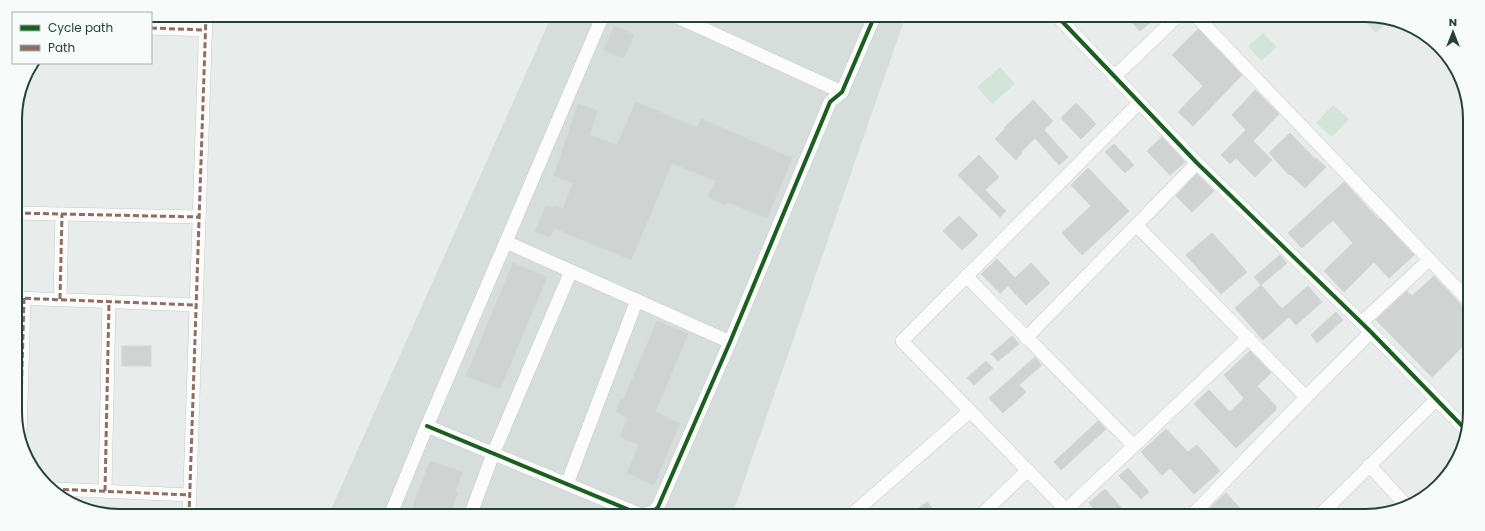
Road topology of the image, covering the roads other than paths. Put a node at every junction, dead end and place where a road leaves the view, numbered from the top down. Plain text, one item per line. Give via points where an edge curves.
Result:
1 (206, 22) edge
2 (600, 22) edge
3 (688, 22) edge
4 (873, 22) edge
5 (1063, 22) edge
6 (1172, 22) edge
7 (1202, 22) edge
8 (152, 28) edge
9 (205, 30) junction
10 (1114, 77) junction
11 (842, 92) junction
12 (1139, 103) junction
13 (1197, 163) junction
14 (22, 213) edge
15 (62, 214) junction
16 (199, 217) junction
17 (1137, 226) junction
18 (506, 242) junction
19 (1430, 260) junction
20 (571, 271) junction
21 (966, 276) junction
22 (1463, 295) edge
23 (22, 298) edge
24 (60, 299) junction
25 (637, 300) junction
26 (109, 302) junction
27 (196, 305) junction
28 (1361, 323) junction
29 (1371, 332) junction
30 (1026, 338) junction
31 (1248, 338) junction
32 (730, 342) junction
33 (1306, 397) junction
34 (1436, 400) junction
35 (970, 411) junction
36 (427, 426) junction
37 (1462, 426) edge
38 (1134, 446) junction
39 (493, 454) junction
40 (1369, 465) junction
41 (1028, 470) junction
42 (567, 484) junction
43 (60, 489) edge
44 (105, 491) junction
45 (190, 494) junction
46 (1403, 502) edge
47 (189, 509) edge
48 (393, 509) edge
49 (473, 509) edge
50 (627, 509) edge
51 (656, 509) edge
52 (858, 509) edge
53 (987, 509) edge
54 (1065, 509) edge
55 (1073, 509) edge
56 (1200, 509) edge
57 (1326, 509) edge

1 - 9 street
2 - 18 street
3 - 11 street
4 - 11 street
5 - 10 street
6 - 10 street
7 - 19 street
8 - 9 street
9 - 16 street
10 - 12 street
11 - 32 street via 830,102
12 - 13 street
12 - 21 street
13 - 17 street
13 - 28 street
14 - 15 street
15 - 16 street
15 - 24 street
16 - 27 street
17 - 30 street
17 - 31 street
18 - 20 street
18 - 36 street
19 - 22 street
19 - 28 street
20 - 25 street
20 - 39 street
21 - 30 street
21 - 35 street via 902,341
23 - 24 street
24 - 26 street
25 - 32 street
25 - 42 street
26 - 27 street
26 - 44 street
27 - 45 street
28 - 29 street
29 - 33 street
29 - 34 street
30 - 38 street
31 - 33 street
31 - 38 street
32 - 51 street
33 - 56 street
34 - 37 street
34 - 40 street
35 - 41 street
35 - 52 street
36 - 39 street
36 - 48 street
38 - 55 street
39 - 42 street
39 - 49 street
40 - 46 street
40 - 57 street
41 - 53 street
41 - 54 street
42 - 50 street
43 - 44 street
44 - 45 street
45 - 47 street

